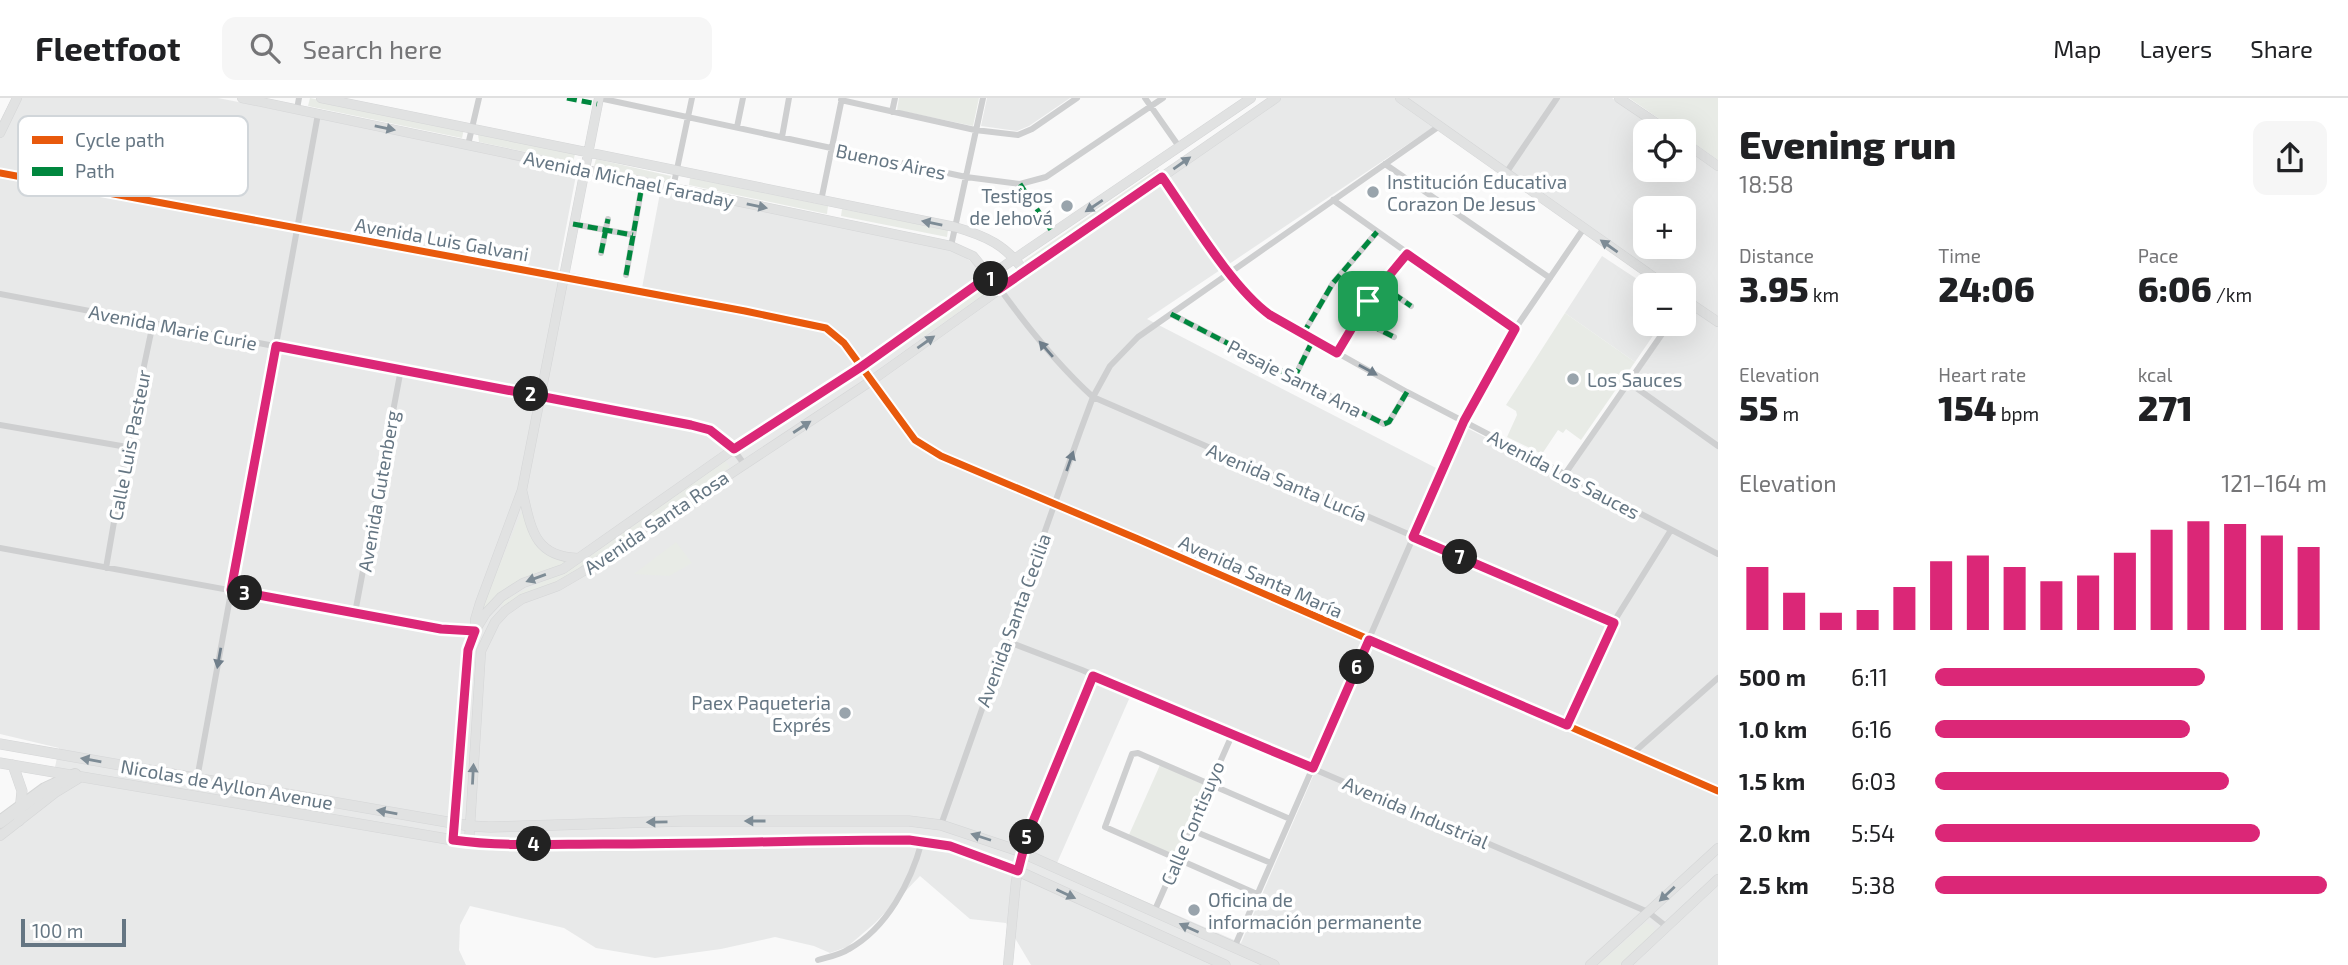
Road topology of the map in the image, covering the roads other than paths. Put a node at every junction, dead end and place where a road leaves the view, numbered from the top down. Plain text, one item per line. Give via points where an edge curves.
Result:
1 (18, 98) edge
2 (242, 98) edge
3 (299, 98) edge
4 (321, 98) edge
5 (479, 98) edge
6 (599, 98) edge
7 (692, 98) edge
8 (743, 98) edge
9 (789, 98) edge
10 (895, 98) edge
11 (983, 98) edge
12 (1077, 98) edge
13 (1145, 98) edge
14 (1164, 98) edge
15 (1251, 98) edge
16 (1276, 98) edge
17 (1400, 98) edge
18 (1557, 98) edge
19 (1619, 98) edge
20 (841, 99) edge
21 (1151, 107) junction
22 (297, 109) junction
23 (892, 112) junction
24 (318, 114) junction
25 (688, 117) junction
26 (1650, 119) edge
27 (737, 127) junction
28 (1438, 127) junction
29 (472, 129) junction
30 (975, 130) junction
31 (0, 133) edge
32 (782, 137) junction
33 (468, 145) junction
34 (831, 148) junction
35 (1180, 148) junction
36 (1696, 150) edge
37 (587, 152) junction
38 (1385, 164) junction
39 (1718, 166) edge
40 (584, 169) junction
41 (677, 171) junction
42 (0, 173) edge
43 (1506, 173) junction
44 (18, 176) edge
45 (966, 177) junction
46 (1162, 177) junction
47 (673, 188) junction
48 (641, 191) dead end
49 (124, 196) edge
50 (1333, 200) junction
51 (821, 201) junction
52 (837, 204) junction
53 (608, 219) dead end
54 (834, 221) junction
55 (573, 224) junction
56 (955, 227) junction
57 (297, 228) junction
58 (1584, 228) junction
59 (606, 230) junction
60 (1377, 232) junction
61 (633, 235) junction
62 (951, 246) junction
63 (601, 253) dead end
64 (1407, 254) junction
65 (1015, 258) junction
66 (1025, 271) junction
67 (1230, 273) junction
68 (1648, 273) edge
69 (626, 275) dead end
70 (989, 276) junction
71 (562, 277) junction
72 (1550, 278) junction
73 (1381, 285) junction
74 (999, 289) junction
75 (0, 294) edge
76 (1411, 306) dead end
77 (1696, 308) edge
78 (1171, 314) junction
79 (1357, 317) junction
80 (153, 323) junction
81 (1718, 323) edge
82 (1515, 329) junction
83 (1303, 334) junction
84 (1661, 336) edge
85 (1394, 337) dead end
86 (1312, 340) junction
87 (276, 346) junction
88 (1337, 353) junction
89 (861, 367) junction
90 (401, 369) junction
91 (1294, 378) junction
92 (871, 381) junction
93 (1628, 382) junction
94 (1407, 392) junction
95 (541, 396) junction
96 (1093, 397) junction
97 (1464, 421) junction
98 (0, 425) edge
99 (1718, 446) edge
100 (127, 447) junction
101 (734, 449) junction
102 (744, 464) junction
103 (1564, 474) junction
104 (522, 490) junction
105 (1055, 504) junction
106 (1671, 530) junction
107 (1413, 537) junction
108 (0, 548) edge
109 (1718, 554) edge
110 (578, 558) junction
111 (106, 568) junction
112 (231, 590) junction
113 (355, 613) junction
114 (1614, 623) junction
115 (475, 631) junction
116 (486, 638) junction
117 (1369, 640) junction
118 (1006, 641) junction
119 (1093, 676) junction
120 (1718, 678) edge
121 (1567, 725) junction
122 (1232, 735) junction
123 (0, 744) edge
124 (1632, 754) junction
125 (0, 763) edge
126 (13, 765) junction
127 (1313, 768) junction
128 (79, 776) junction
129 (197, 779) junction
130 (1209, 784) junction
131 (1718, 791) edge
132 (22, 806) junction
133 (1290, 819) junction
134 (19, 821) junction
135 (0, 822) edge
136 (454, 824) junction
137 (941, 825) junction
138 (470, 826) junction
139 (1189, 829) junction
140 (0, 836) edge
141 (453, 840) junction
142 (922, 841) junction
143 (469, 842) junction
144 (1718, 848) edge
145 (1023, 853) junction
146 (1177, 859) junction
147 (1271, 863) junction
148 (1018, 871) junction
149 (1718, 879) edge
150 (1257, 894) junction
151 (1154, 912) junction
152 (1648, 912) junction
153 (1667, 927) junction
154 (1234, 948) junction
155 (818, 960) dead end
156 (1008, 965) edge
157 (1225, 965) edge
158 (1274, 965) edge
159 (1590, 965) edge
160 (1626, 965) edge

1 - 31 street
2 - 22 street, Avenida Michael Faraday
3 - 22 street
4 - 29 street, Avenida Michael Faraday
5 - 29 street
6 - 25 street, Buenos Aires
6 - 37 street
7 - 25 street
8 - 27 street
9 - 32 street
10 - 23 street
11 - 30 street
12 - 30 street via 1018,135
13 - 21 street
14 - 21 street, Buenos Aires
15 - 35 street, Avenida Santa Rosa
46 -> 16 street, Avenida Santa Rosa
17 - 28 street
18 - 43 street
19 - 26 street
20 - 23 street
20 - 34 street
21 - 35 street
21 - 45 street, Buenos Aires via 1046,177 1020,184
22 - 24 street, Avenida Michael Faraday
23 - 30 street
24 -> 33 street, Avenida Michael Faraday
24 - 57 street
25 - 27 street, Buenos Aires
25 - 41 street
27 - 32 street, Buenos Aires
28 - 38 street, Avenida Santa Cecilia
28 - 43 street
29 - 33 street
29 - 37 street, Avenida Michael Faraday
30 - 45 street
32 - 34 street, Buenos Aires
33 - 40 street, Avenida Michael Faraday
34 - 45 street, Buenos Aires
34 - 51 street
35 -> 65 street, Avenida Santa Rosa
36 - 39 street
37 - 40 street
37 - 41 street, Avenida Michael Faraday
38 - 50 street, Avenida Santa Cecilia
38 - 72 street
40 - 47 street, Avenida Michael Faraday
40 - 55 street
41 - 47 street
41 - 51 street, Avenida Michael Faraday
42 - 44 street, Avenida Luis Galvani
43 - 58 street
45 - 56 street
46 - 66 street, Avenida Santa Rosa
46 - 67 street, Avenida Los Sauces
47 -> 54 street, Avenida Michael Faraday
48 - 61 street
49 - 57 street, Avenida Luis Galvani
50 - 60 street
50 - 67 street, Avenida Santa Cecilia
51 - 52 street, Avenida Michael Faraday
52 - 54 street
56 -> 52 street, Avenida Michael Faraday
53 - 59 street
54 - 62 street, Avenida Michael Faraday
55 - 59 street
55 - 71 street
56 - 62 street
56 - 65 street, Avenida Michael Faraday via 983,235
57 - 71 street, Avenida Luis Galvani
57 - 87 street
68 -> 58 street
58 - 72 street
59 - 61 street
59 - 63 street
60 - 64 street
60 - 83 street via 1333,283
61 - 69 street
62 - 70 street, Avenida Michael Faraday via 973,256
64 - 73 street
64 - 82 street
65 - 66 street, Avenida Michael Faraday
65 - 70 street, Avenida Santa Rosa
66 - 74 street, Avenida Santa Rosa
67 - 78 street, Avenida Santa Cecilia
67 - 83 street, Avenida Los Sauces via 1265,312
70 - 74 street, Avenida Michael Faraday
70 - 89 street, Avenida Santa Rosa
71 - 89 street, Avenida Luis Galvani via 826,328 844,342
71 - 95 street
72 - 82 street
73 - 76 street
73 - 79 street
92 -> 74 street, Avenida Santa Rosa
96 -> 74 street, Avenida Santa Lucía via 1066,373
75 - 80 street, Avenida Marie Curie
77 - 81 street
78 - 91 street, Pasaje Santa Ana
78 - 96 street, Avenida Santa Cecilia via 1138,337 1110,366
79 - 85 street
79 - 88 street
80 - 87 street, Avenida Marie Curie
80 - 100 street, Calle Luis Pasteur
82 - 97 street
83 - 86 street, Avenida Los Sauces
84 - 93 street
86 - 88 street, Avenida Los Sauces
86 - 91 street
87 - 90 street, Avenida Marie Curie
87 - 112 street
88 -> 94 street, Avenida Los Sauces
89 - 92 street, Avenida Santa María
89 - 101 street, Avenida Santa Rosa
90 - 95 street, Avenida Marie Curie
90 - 113 street, Avenida Gutenberg
91 - 94 street, Pasaje Santa Ana via 1384,424
102 -> 92 street, Avenida Santa Rosa
92 - 105 street, Avenida Santa María via 923,446
93 - 99 street
93 - 103 street
94 - 97 street, Avenida Los Sauces
95 - 101 street, Avenida Marie Curie via 710,430
95 - 104 street
105 -> 96 street, Avenida Santa Cecilia
96 - 107 street, Avenida Santa Lucía
97 - 103 street, Avenida Los Sauces
97 - 107 street
98 - 100 street
100 - 111 street, Calle Luis Pasteur
101 - 102 street, Avenida Marie Curie
101 - 110 street, Avenida Santa Rosa
102 - 116 street, Avenida Santa Rosa via 582,572 505,611
103 - 106 street, Avenida Los Sauces
104 - 110 street via 538,543 564,558
104 - 115 street via 480,603
105 - 117 street, Avenida Santa María
105 - 118 street, Avenida Santa Cecilia
106 - 109 street, Avenida Los Sauces
106 - 114 street
107 - 114 street, Avenida Santa Lucía
107 - 117 street
108 - 111 street
110 -> 115 street, Avenida Santa Rosa via 501,597
111 - 112 street
112 - 113 street
112 -> 129 street
113 - 115 street
114 - 121 street
115 - 116 street
115 - 136 street, Avenida Santa Rosa via 468,650
138 -> 116 street, Avenida Santa Rosa via 481,651
117 - 121 street, Avenida Santa María
117 - 127 street
118 - 119 street, Avenida Industrial
118 - 137 street, Avenida Santa Cecilia
119 - 122 street, Avenida Industrial
119 - 145 street
120 - 124 street
121 - 124 street, Avenida Santa María
122 - 127 street, Avenida Industrial
122 - 130 street, Calle Contisuyo
129 -> 123 main road, Nicolas de Ayllon Avenue
124 - 131 street, Avenida Santa María
125 - 126 main road, Nicolas de Ayllon Avenue
126 - 128 main road, Nicolas de Ayllon Avenue
126 - 132 main road via 21,784
127 - 133 street
127 - 152 street, Avenida Industrial
128 - 132 highway via 45,789
128 - 134 street
128 - 141 main road, Nicolas de Ayllon Avenue
136 -> 129 main road, Nicolas de Ayllon Avenue
130 - 133 street
130 - 139 street, Calle Contisuyo
130 - 146 street via 1132,754 1104,825
132 - 134 main road
132 - 135 highway
133 - 147 street
134 - 140 street
136 - 138 main road, Nicolas de Ayllon Avenue
136 - 141 street, Avenida Santa Rosa
137 -> 138 main road via 909,821 683,821
145 -> 137 main road
138 - 143 street, Avenida Santa Rosa
139 - 146 street, Calle Contisuyo
139 - 147 street
141 - 143 main road, Nicolas de Ayllon Avenue
142 - 143 main road, Nicolas de Ayllon Avenue
142 - 148 main road via 970,852
142 - 155 street via 908,881 884,919 847,951
144 -> 152 street
145 - 148 street
145 - 151 main road
146 - 150 street
146 - 151 street, Calle Contisuyo
147 - 150 street
148 - 156 street
148 -> 157 main road
149 - 153 street
150 - 154 street
154 -> 151 main road
152 - 153 street, Avenida Industrial
152 - 159 street
153 - 160 street
154 - 158 main road

